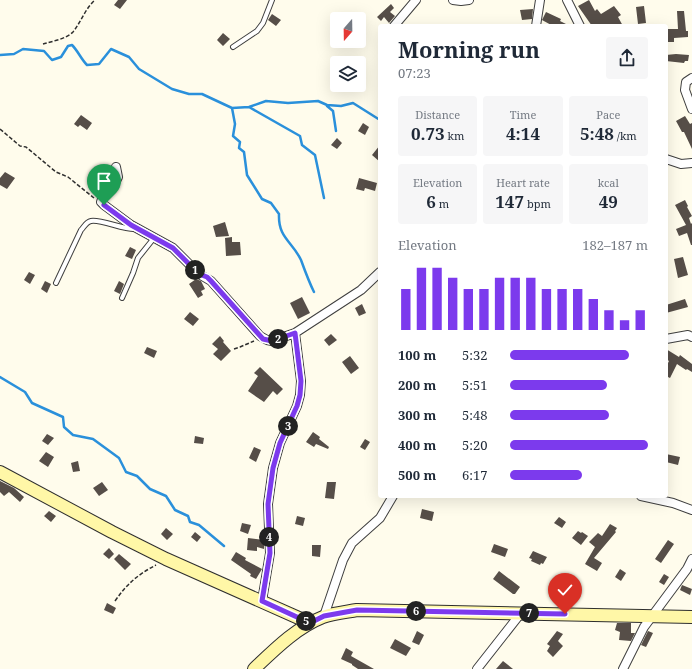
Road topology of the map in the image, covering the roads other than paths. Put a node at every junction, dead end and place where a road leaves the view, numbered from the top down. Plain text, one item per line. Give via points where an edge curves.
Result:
1 (272, 0) edge
2 (416, 0) edge
3 (453, 0) edge
4 (469, 0) edge
5 (540, 0) edge
6 (567, 0) edge
7 (396, 24) edge
8 (536, 24) edge
9 (579, 24) edge
10 (233, 47) dead end
11 (692, 78) edge
12 (692, 109) edge
13 (668, 160) edge
14 (692, 163) edge
15 (116, 167) dead end
16 (139, 230) junction
17 (154, 238) junction
18 (378, 274) edge
19 (56, 283) dead end
20 (122, 298) dead end
21 (295, 333) junction
22 (692, 337) edge
23 (668, 339) edge
24 (0, 472) edge
25 (392, 498) edge
26 (650, 498) edge
27 (692, 510) edge
28 (692, 559) edge
29 (262, 601) junction
30 (521, 613) junction
31 (324, 616) junction
32 (652, 616) junction
33 (692, 617) edge
34 (310, 623) junction
35 (254, 669) edge
36 (477, 669) edge
37 (623, 669) edge

1 - 10 lane via 263,23
2 - 7 street
3 - 4 street
5 - 8 street
6 - 9 street
11 - 12 street via 686,82 685,90
13 - 14 street via 681,164
15 - 16 street via 118,176 102,202
16 - 17 street
16 - 19 lane via 98,221 87,223 81,230
17 - 20 lane via 138,258
17 - 21 street via 173,248 199,274 207,277 263,339 272,341
18 - 21 street via 361,290
21 - 29 street via 301,381 300,395 280,443 273,468 268,504 270,553
22 - 23 street via 688,335
24 - 29 street via 166,559
25 - 31 street via 380,518 352,543
26 - 27 street
28 - 32 street
29 - 34 street
30 - 31 street via 357,610
30 - 32 street
30 - 36 street
31 - 34 street
32 - 33 street
32 - 37 street
34 - 35 street via 286,640

